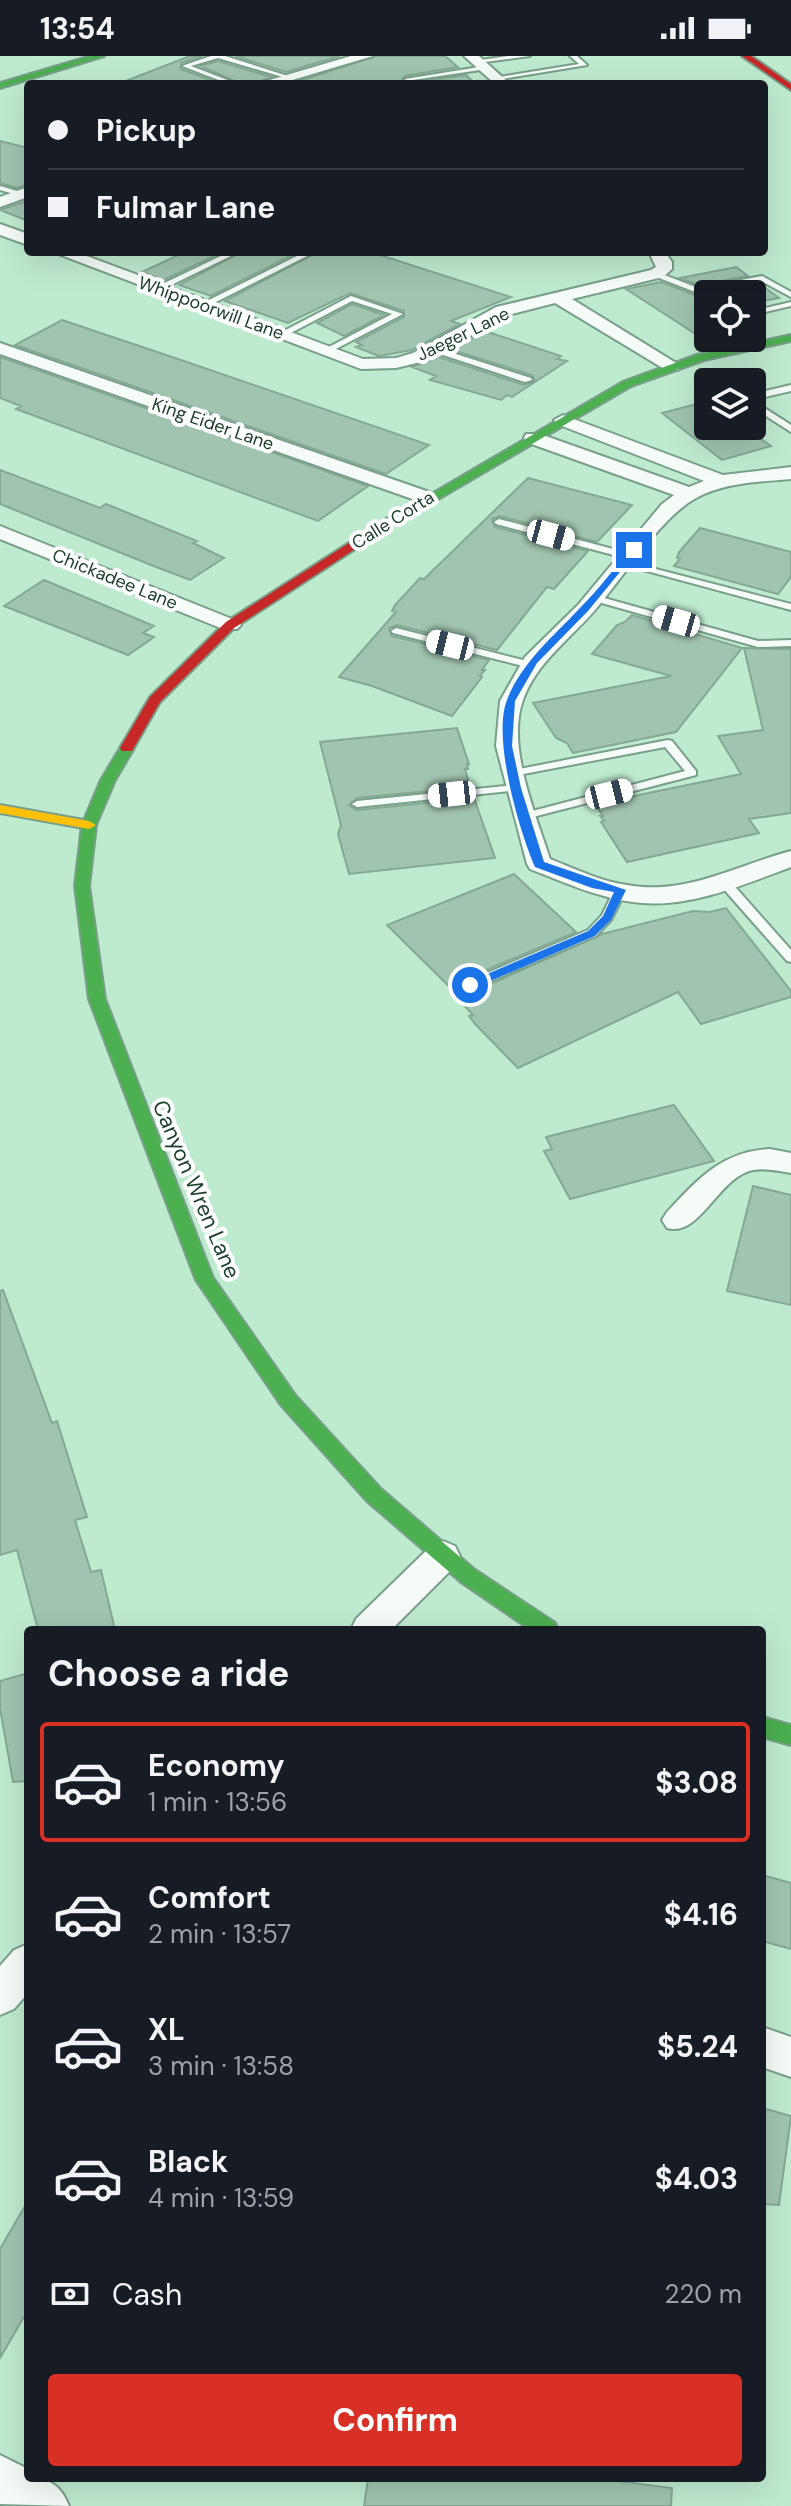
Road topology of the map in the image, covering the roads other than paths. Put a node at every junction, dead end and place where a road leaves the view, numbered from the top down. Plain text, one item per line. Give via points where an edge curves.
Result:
1 (100, 56) edge
2 (366, 56) edge
3 (527, 56) edge
4 (573, 56) edge
5 (746, 56) edge
6 (478, 62) edge
7 (288, 77) junction
8 (224, 80) edge
9 (277, 80) edge
10 (409, 80) edge
11 (498, 80) edge
12 (504, 80) edge
13 (0, 86) edge
14 (791, 88) edge
15 (0, 188) edge
16 (24, 194) edge
17 (24, 195) edge
18 (0, 202) edge
19 (0, 229) edge
20 (24, 238) edge
21 (72, 256) edge
22 (226, 256) edge
23 (303, 256) edge
24 (660, 256) edge
25 (657, 274) junction
26 (766, 280) edge
27 (158, 288) junction
28 (694, 288) edge
29 (791, 295) edge
30 (559, 299) junction
31 (791, 304) edge
32 (203, 305) junction
33 (766, 310) edge
34 (282, 334) junction
35 (791, 338) edge
36 (0, 348) edge
37 (434, 349) junction
38 (328, 351) junction
39 (361, 364) joint
40 (672, 366) junction
41 (528, 380) dead end
42 (791, 388) edge
43 (766, 394) edge
44 (766, 412) edge
45 (563, 420) junction
46 (791, 429) edge
47 (533, 438) junction
48 (676, 464) junction
49 (791, 473) edge
50 (649, 479) junction
51 (721, 481) junction
52 (689, 494) junction
53 (428, 498) junction
54 (499, 522) dead end
55 (0, 532) edge
56 (626, 559) junction
57 (594, 598) junction
58 (791, 607) edge
59 (230, 625) junction
60 (396, 631) dead end
61 (791, 643) edge
62 (531, 665) junction
63 (514, 781) junction
64 (357, 804) dead end
65 (0, 809) edge
66 (525, 816) junction
67 (89, 825) junction
68 (791, 859) edge
69 (725, 883) junction
70 (620, 890) junction
71 (791, 958) edge
72 (470, 985) dead end
73 (791, 1163) edge
74 (677, 1220) dead end
75 (443, 1556) junction
76 (372, 1626) edge
77 (542, 1626) edge
78 (766, 1728) edge
79 (791, 1735) edge
80 (766, 2048) edge
81 (791, 2057) edge
82 (0, 2478) edge
83 (46, 2506) edge

1 - 13 street
2 - 7 street
3 - 6 lane
4 - 12 lane via 584,65
5 - 14 street
6 - 10 lane
6 - 11 street
7 - 8 lane via 218,56 185,66
7 - 9 street
15 - 16 lane
17 - 18 street
19 - 20 street
21 - 27 street, Whippoorwill Lane
22 - 27 lane
23 - 32 lane
24 - 25 street via 664,269
25 - 28 lane
25 - 30 street, Jaeger Lane
26 - 29 lane
27 - 32 street, Whippoorwill Lane
30 - 37 street, Jaeger Lane via 502,311
30 - 40 street
31 - 33 lane
32 - 34 street, Whippoorwill Lane
34 - 38 street, Whippoorwill Lane
34 - 38 lane via 351,298 399,314
35 - 40 street, Calle Corta
36 - 53 street, King Eider Lane
37 - 39 street, Jaeger Lane via 396,363
37 - 41 lane
38 - 39 street, Whippoorwill Lane
40 - 45 street, Calle Corta
42 - 43 lane
44 - 46 lane
45 - 47 street, Calle Corta
45 - 48 street
47 - 50 street
47 - 53 street, Calle Corta
48 - 50 street
48 - 51 street
49 - 51 street
50 - 52 street
51 - 52 street
52 - 56 street via 669,508
53 - 59 street, Calle Corta
54 - 56 lane
55 - 59 street, Chickadee Lane
56 - 57 street
56 - 58 lane
57 - 61 lane via 758,644
57 - 62 street
59 - 67 street, Calle Corta via 155,700 108,780
60 - 62 lane
62 - 63 street via 511,701 507,746
63 - 64 lane
63 - 66 street
63 - 66 lane via 668,743 692,773
65 - 67 street
66 - 70 street via 539,864
67 - 75 street, Canyon Wren Lane via 82,886 97,999 205,1280 288,1400 374,1495
68 - 69 street
69 - 70 street via 656,896
69 - 71 lane
70 - 72 lane via 592,933
73 - 74 street via 760,1157 743,1161 722,1173
75 - 76 street
75 - 77 street, Canyon Wren Lane
78 - 79 street
80 - 81 street
82 - 83 street

